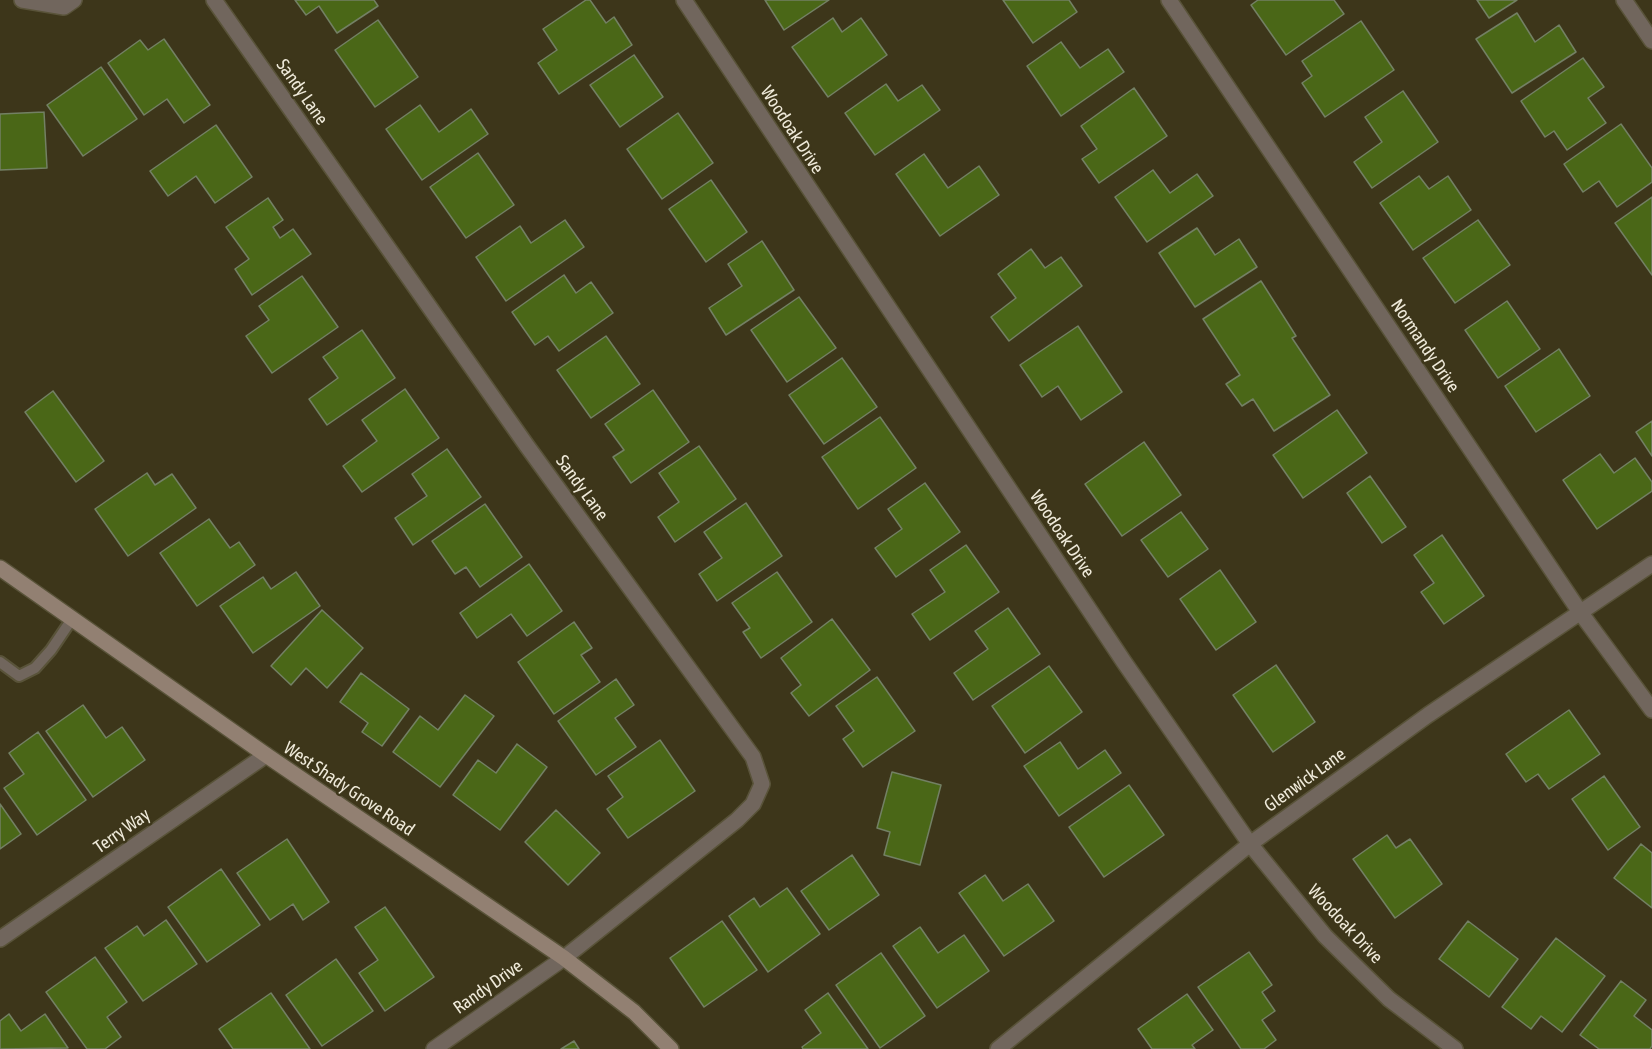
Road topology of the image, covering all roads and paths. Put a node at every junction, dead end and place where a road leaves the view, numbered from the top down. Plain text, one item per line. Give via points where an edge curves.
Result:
1 (22, 0) edge
2 (74, 0) edge
3 (214, 0) edge
4 (684, 0) edge
5 (1169, 0) edge
6 (1624, 0) edge
7 (1652, 41) edge
8 (1652, 564) edge
9 (0, 567) edge
10 (1580, 612) junction
11 (72, 619) junction
12 (0, 662) edge
13 (1652, 710) edge
14 (266, 756) junction
15 (1250, 844) junction
16 (0, 939) edge
17 (564, 958) junction
18 (434, 1049) edge
19 (671, 1049) edge
20 (998, 1049) edge
21 (1455, 1049) edge

1 - 2 street via 63,7
3 - 17 street, Sandy Lane via 527,446 753,757 762,784 753,804
4 - 15 street, Woodoak Drive via 1124,662
5 - 10 street, Normandy Drive
6 - 7 street
8 - 10 street, Glenwick Lane
9 - 11 main road, West Shady Grove Road
10 - 13 street, Normandy Drive
10 - 15 street, Glenwick Lane via 1428,715
11 - 12 lane via 35,668 18,676
11 - 14 main road, West Shady Grove Road
14 - 16 street, Terry Way
14 - 17 main road, West Shady Grove Road
15 - 20 street, Glenwick Lane
15 - 21 street, Woodoak Drive via 1325,936 1389,999
17 - 18 street, Randy Drive
17 - 19 main road, West Shady Grove Road via 634,1012

